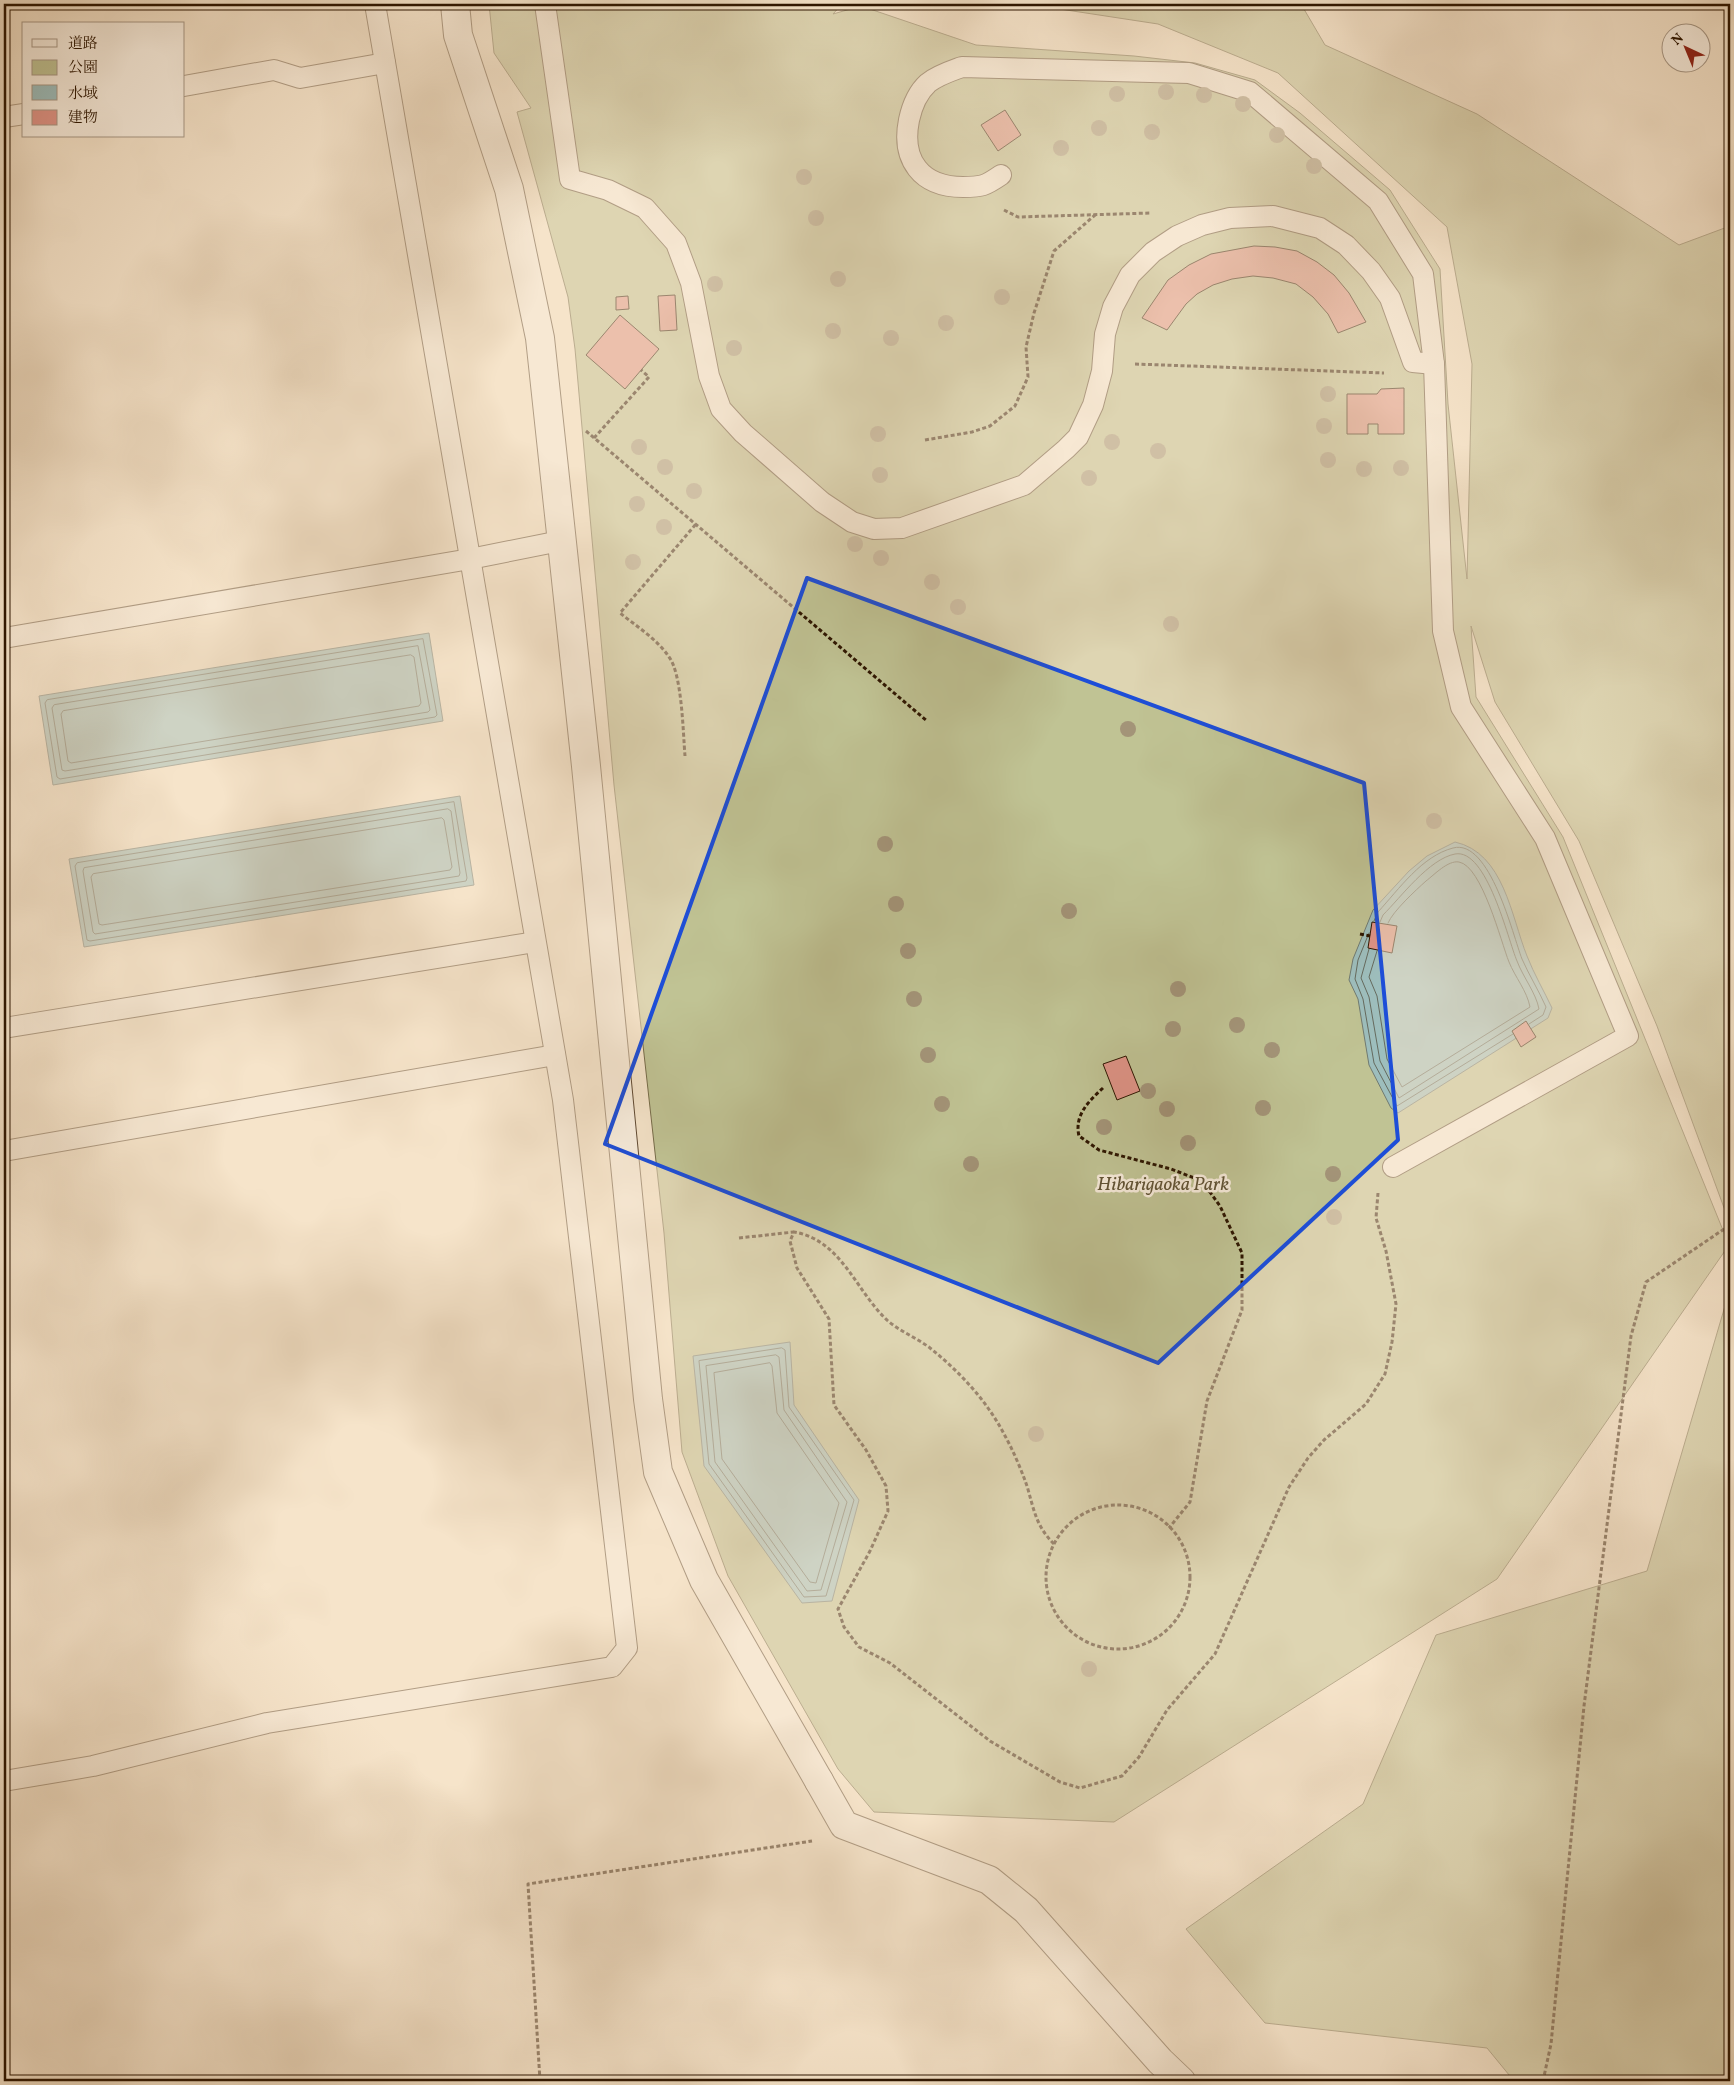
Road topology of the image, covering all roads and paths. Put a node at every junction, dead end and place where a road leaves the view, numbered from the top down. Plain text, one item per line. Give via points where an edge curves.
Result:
1 (375, 4) edge
2 (455, 4) edge
3 (545, 4) edge
4 (832, 4) edge
5 (836, 8) dead end
6 (385, 64) junction
7 (185, 86) edge
8 (22, 114) edge
9 (4, 117) edge
10 (1001, 175) dead end
11 (1002, 209) dead end
12 (1157, 213) dead end
13 (1095, 215) junction
14 (1413, 362) junction
15 (1102, 363) junction
16 (1434, 364) junction
17 (641, 370) dead end
18 (550, 429) junction
19 (594, 438) junction
20 (925, 440) dead end
21 (696, 524) junction
22 (560, 541) junction
23 (470, 559) junction
24 (4, 638) edge
25 (927, 721) dead end
26 (685, 756) dead end
27 (1360, 934) dead end
28 (1370, 936) dead end
29 (535, 942) junction
30 (4, 1028) edge
31 (555, 1055) junction
32 (1103, 1088) dead end
33 (4, 1151) edge
34 (1392, 1167) joint
35 (1730, 1225) edge
36 (794, 1232) junction
37 (739, 1238) dead end
38 (1169, 1528) junction
39 (1054, 1544) junction
40 (4, 1781) edge
41 (844, 1825) junction
42 (540, 2081) edge
43 (1181, 2081) edge
44 (1543, 2081) edge

1 - 6 lane
2 - 18 street via 458,35 509,189 540,338
3 - 15 lane via 570,179 608,190 645,208 676,243 691,283 709,376 721,409 743,433 822,502 852,522 874,529 902,528 1024,484 1078,437 1093,405
4 - 5 path
6 - 7 lane via 300,78 274,70
6 - 23 lane
8 - 9 lane
10 - 16 lane via 985,187 952,187 937,184 911,160 906,145 911,112 917,96 928,83 962,67 1160,72 1189,73 1250,92 1378,201 1423,274
11 - 13 path via 1018,217
12 - 13 path
13 - 20 path via 1054,252 1026,347 1028,377 1015,406 990,426
14 - 15 path via 1413,374
14 - 15 lane via 1390,298 1372,271 1346,245 1320,228 1273,216 1230,218 1202,225 1153,252 1130,275 1113,307 1105,334
14 - 16 lane
16 - 34 lane via 1443,631 1461,708 1545,838 1628,1036
17 - 19 path via 649,377
18 - 19 path via 581,426
18 - 22 street
19 - 21 path
21 - 25 path
21 - 26 path via 620,613 661,647 675,668
22 - 23 lane
22 - 41 street via 658,1472 704,1580
23 - 24 lane
23 - 29 lane
27 - 28 path
29 - 30 lane
29 - 31 lane
31 - 33 lane
31 - 40 lane via 627,1648 612,1667 267,1723 93,1766
32 - 38 path via 1086,1104 1077,1126 1079,1136 1099,1150 1202,1181 1220,1206 1242,1254 1242,1310 1207,1401 1190,1502
34 - 36 path via 1378,1187 1376,1218 1396,1304 1385,1374 1366,1404 1324,1440 1289,1487 1215,1654 1167,1710 1139,1757 1122,1776 1080,1788 1060,1782 990,1740 890,1663 859,1647 844,1627 838,1609 888,1511 886,1486 866,1450 834,1406 829,1320 798,1268 790,1241
35 - 44 path via 1646,1282 1631,1336 1584,1706 1551,2044
36 - 37 path
36 - 39 path via 823,1243 850,1272 874,1307 890,1322 929,1346 954,1368 985,1404 1004,1434 1041,1531
38 - 39 path via 1161,1519 1139,1508 1115,1505 1090,1510 1069,1524
38 - 39 path via 1178,1537 1188,1560 1190,1585 1183,1609 1164,1632 1152,1641 1130,1649 1107,1649 1085,1642 1067,1629 1053,1610 1047,1589 1047,1566
41 - 42 path via 807,1844 528,1884
41 - 43 street via 989,1880 1026,1910

